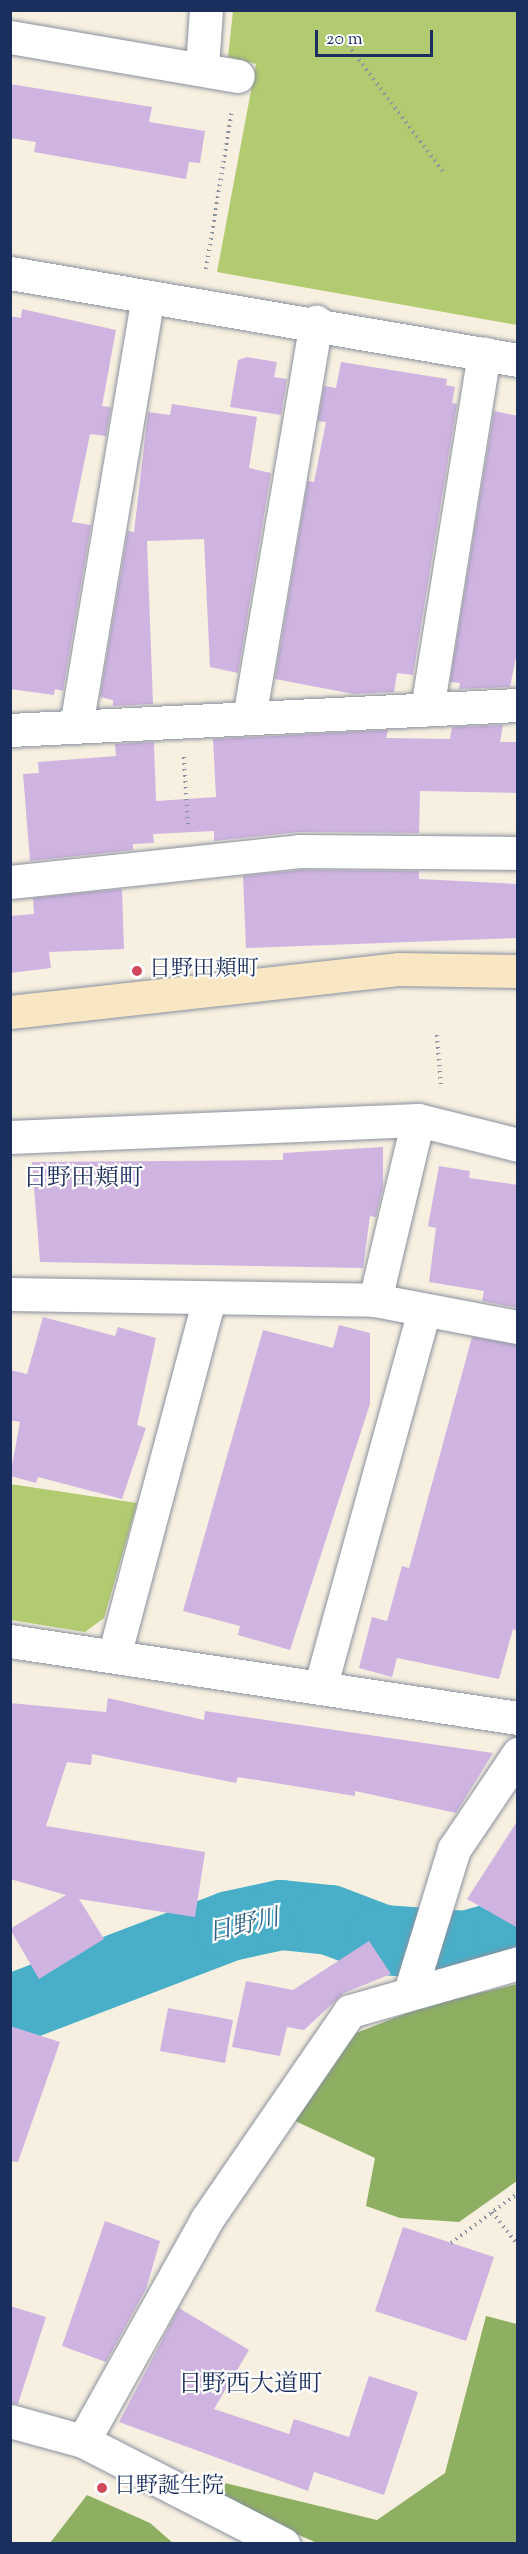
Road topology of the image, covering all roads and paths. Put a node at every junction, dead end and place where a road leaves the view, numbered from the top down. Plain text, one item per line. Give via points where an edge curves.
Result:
1 (206, 10) edge
2 (10, 37) edge
3 (348, 45) dead end
4 (202, 67) junction
5 (238, 76) joint
6 (444, 173) dead end
7 (10, 273) edge
8 (148, 298) junction
9 (200, 305) junction
10 (316, 322) junction
11 (484, 354) junction
12 (518, 360) edge
13 (518, 705) edge
14 (427, 710) junction
15 (249, 718) junction
16 (182, 721) junction
17 (76, 726) junction
18 (10, 729) edge
19 (518, 853) edge
20 (190, 863) junction
21 (10, 882) edge
22 (518, 971) edge
23 (10, 1012) edge
24 (437, 1035) dead end
25 (447, 1087) dead end
26 (418, 1120) junction
27 (10, 1137) edge
28 (518, 1145) edge
29 (10, 1294) edge
30 (209, 1298) junction
31 (375, 1300) junction
32 (424, 1310) junction
33 (518, 1328) edge
34 (10, 1641) edge
35 (114, 1656) junction
36 (320, 1688) junction
37 (518, 1718) edge
38 (518, 1754) edge
39 (518, 1963) edge
40 (414, 1980) junction
41 (518, 2193) edge
42 (492, 2212) junction
43 (451, 2242) dead end
44 (518, 2245) edge
45 (10, 2421) edge
46 (83, 2441) junction
47 (283, 2544) edge

1 - 4 street
2 - 4 street
3 - 6 path
4 - 5 street
5 - 9 path
7 - 8 street
8 - 9 street
8 - 17 street
9 - 10 street
10 - 11 street
10 - 15 street
11 - 12 street
11 - 14 street
13 - 14 street
14 - 15 street
15 - 16 street
16 - 17 street
16 - 20 path
17 - 18 street
19 - 20 street via 299,851
20 - 21 street
22 - 23 street via 398,969
24 - 25 path via 437,1084
26 - 27 street
26 - 28 street
26 - 31 street
29 - 30 street
30 - 31 street
30 - 35 street
31 - 32 street
32 - 33 street
32 - 36 street
34 - 35 street
35 - 36 street
36 - 37 street
38 - 40 street via 454,1849 427,1927
39 - 40 street
40 - 46 street via 350,2011 207,2219
41 - 42 path
42 - 43 path
42 - 44 path
45 - 46 street
46 - 47 street

